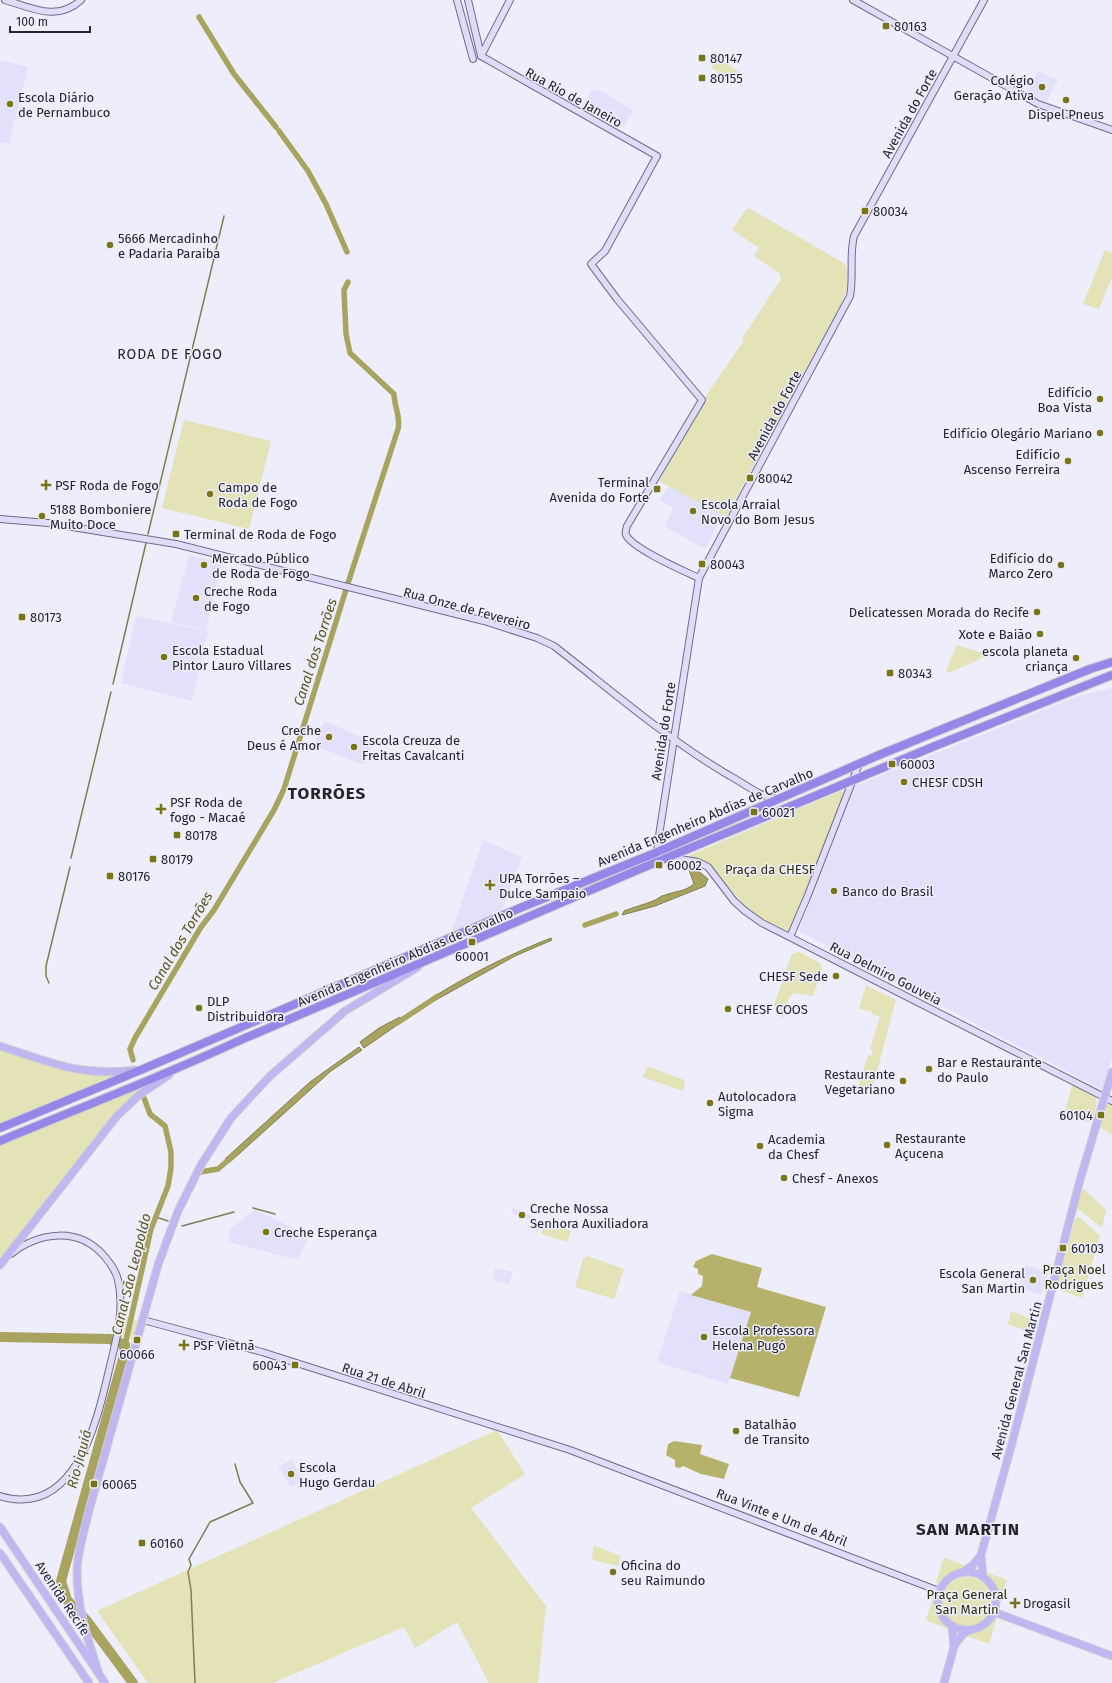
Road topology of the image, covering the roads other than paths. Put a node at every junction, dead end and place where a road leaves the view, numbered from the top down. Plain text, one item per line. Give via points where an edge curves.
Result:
1 (6, 0) edge
2 (81, 0) edge
3 (457, 0) edge
4 (468, 0) edge
5 (510, 0) edge
6 (853, 0) edge
7 (984, 0) edge
8 (481, 56) junction
9 (951, 56) junction
10 (473, 59) dead end
11 (1112, 130) edge
12 (0, 519) edge
13 (699, 578) junction
14 (1112, 662) edge
15 (1112, 675) edge
16 (674, 740) junction
17 (859, 764) junction
18 (846, 770) junction
19 (852, 781) junction
20 (776, 799) junction
21 (657, 852) junction
22 (671, 857) junction
23 (790, 937) junction
24 (429, 960) junction
25 (0, 1046) edge
26 (143, 1069) junction
27 (174, 1071) junction
28 (1112, 1072) edge
29 (1105, 1097) junction
30 (1112, 1101) edge
31 (0, 1128) edge
32 (0, 1141) edge
33 (2, 1262) edge
34 (143, 1320) junction
35 (616, 1467) joint
36 (0, 1496) edge
37 (0, 1527) edge
38 (0, 1553) edge
39 (981, 1555) junction
40 (963, 1572) junction
41 (983, 1576) junction
42 (939, 1591) junction
43 (994, 1612) junction
44 (952, 1626) junction
45 (970, 1630) junction
46 (954, 1647) junction
47 (1112, 1656) edge
48 (99, 1674) junction
49 (89, 1683) edge
50 (105, 1683) edge
51 (944, 1683) edge

1 - 2 street via 45,11 64,11 73,8
3 - 10 street
4 - 8 street
5 - 8 street
6 - 9 street
7 - 9 street, Avenida do Forte
8 - 13 street, Rua Rio de Janeiro via 658,156 605,251 592,264 617,299 702,400 625,532 626,536 642,548
9 - 11 street via 1048,109
9 - 13 street, Avenida do Forte via 854,236 851,246 853,283 850,296
12 - 16 street, Rua Onze de Fevereiro via 48,523 152,539 484,621 550,644
13 - 16 street, Avenida do Forte
14 - 17 highway, Avenida Engenheiro Abdias de Carvalho
15 - 19 highway, Avenida Engenheiro Abdias de Carvalho
16 - 20 street, Rua Onze de Fevereiro via 764,796
16 - 21 street, Avenida do Forte
17 - 18 highway, Avenida Engenheiro Abdias de Carvalho
17 - 19 street
18 - 19 street
18 - 20 highway, Avenida Engenheiro Abdias de Carvalho
19 - 22 highway, Avenida Engenheiro Abdias de Carvalho
19 - 23 street
20 - 21 highway, Avenida Engenheiro Abdias de Carvalho
21 - 22 street
21 - 26 highway, Avenida Engenheiro Abdias de Carvalho
22 - 23 street, Rua Delmiro Gouveia via 698,862 708,867 744,911
22 - 24 highway, Avenida Engenheiro Abdias de Carvalho
23 - 29 street, Rua Delmiro Gouveia
24 - 27 highway, Avenida Engenheiro Abdias de Carvalho
24 - 34 main road via 340,1016 270,1076 231,1118 201,1164 178,1211 158,1265
25 - 26 main road via 75,1070 116,1072
26 - 31 highway, Avenida Engenheiro Abdias de Carvalho
27 - 32 highway, Avenida Engenheiro Abdias de Carvalho via 131,1086
27 - 33 main road, Avenida Engenheiro Abdias de Carvalho via 146,1088 117,1116
28 - 29 main road, Avenida General San Martin
29 - 30 street, Rua Delmiro Gouveia
29 - 39 main road, Avenida General San Martin via 1078,1187
33 - 36 street via 25,1244 51,1235 76,1237 92,1245 112,1266 118,1280 121,1305 98,1416 86,1449 73,1470 55,1488 44,1494 21,1499
34 - 35 street, Rua 21 de Abril via 262,1352 524,1434
34 - 48 main road via 88,1514 78,1565 81,1616
35 - 42 street, Rua Vinte e Um de Abril
37 - 48 main road, Avenida Recife
38 - 49 main road, Avenida Recife
39 - 40 main road, Avenida General San Martin
39 - 41 main road, Avenida General San Martin
40 - 41 main road via 974,1572
40 - 42 main road via 946,1580
41 - 43 main road via 995,1592
42 - 44 main road via 939,1611
43 - 45 main road via 986,1623
43 - 47 main road
44 - 45 main road
44 - 46 main road
45 - 46 main road via 963,1634
46 - 51 main road
48 - 50 main road, Avenida Recife

